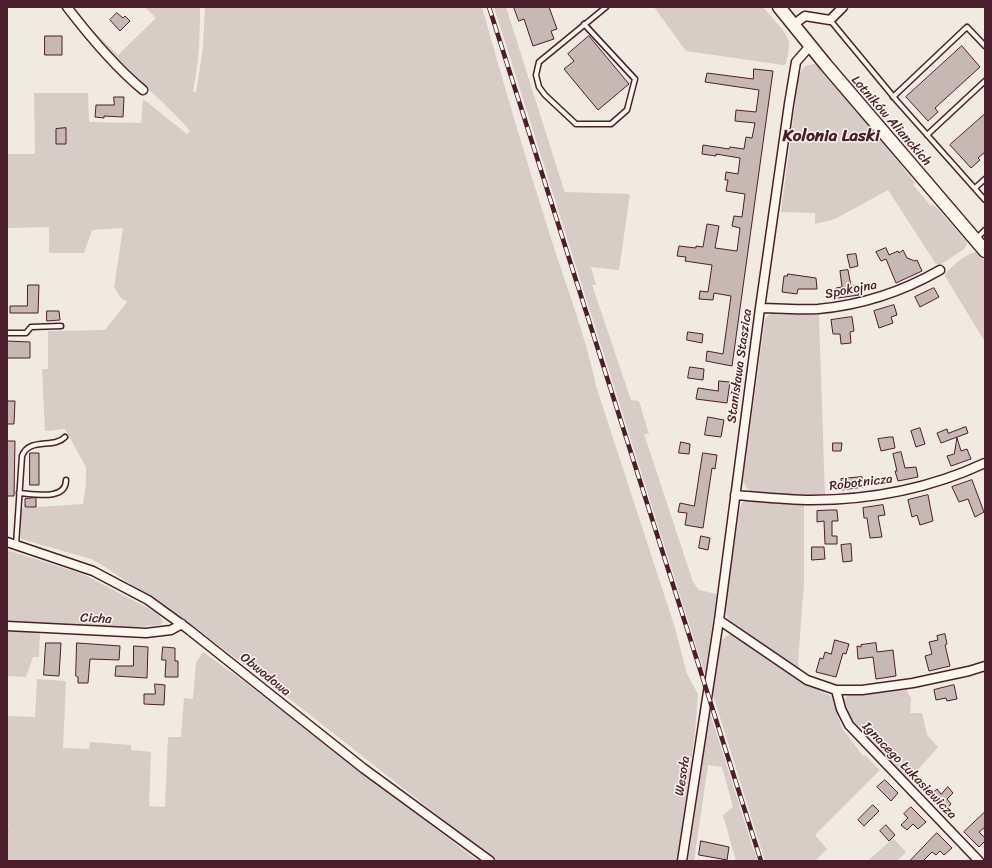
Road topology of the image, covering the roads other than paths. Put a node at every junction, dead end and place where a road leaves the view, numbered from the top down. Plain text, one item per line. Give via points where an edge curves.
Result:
1 (67, 7) edge
2 (606, 7) edge
3 (779, 7) edge
4 (844, 7) edge
5 (830, 20) junction
6 (584, 24) junction
7 (793, 25) junction
8 (810, 46) junction
9 (985, 46) edge
10 (985, 81) edge
11 (143, 90) dead end
12 (893, 97) junction
13 (927, 135) junction
14 (985, 179) edge
15 (975, 188) junction
16 (985, 200) edge
17 (985, 230) edge
18 (975, 240) junction
19 (985, 251) edge
20 (940, 270) dead end
21 (760, 308) junction
22 (61, 326) dead end
23 (7, 333) edge
24 (66, 437) dead end
25 (985, 463) edge
26 (66, 480) dead end
27 (19, 493) junction
28 (735, 495) junction
29 (7, 542) edge
30 (16, 545) junction
31 (719, 620) junction
32 (182, 624) junction
33 (7, 626) edge
34 (985, 666) edge
35 (836, 690) junction
36 (708, 694) joint
37 (490, 861) edge
38 (682, 861) edge
39 (979, 861) edge

1 - 11 street via 123,73
2 - 6 lane
3 - 7 main road, Lotników Alianckich
4 - 5 street
5 - 7 street via 805,16
5 - 12 lane
6 - 6 lane via 635,79 627,110 611,124 576,124 539,87 536,75 539,62
7 - 8 main road, Lotników Alianckich
8 - 18 main road, Lotników Alianckich
8 - 21 street, Stanisława Staszica via 796,62
9 - 12 lane via 967,27
10 - 13 lane
12 - 13 lane
13 - 15 lane
14 - 15 lane
15 - 16 lane
17 - 18 lane
18 - 19 main road, Lotników Alianckich
20 - 21 street, Spokojna via 911,286 860,303 818,309
21 - 28 street, Stanisława Staszica
22 - 23 lane via 31,327 26,333
24 - 27 lane via 53,443 34,445 24,452
25 - 28 street, Robotnicza via 948,478 880,495 810,500
26 - 27 lane via 63,490 58,493
27 - 30 lane
28 - 31 street, Stanisława Staszica
29 - 30 street, Obwodowa
30 - 32 street, Obwodowa via 94,571 148,600
31 - 35 street via 807,680
31 - 36 street, Stanisława Staszica
32 - 33 street, Cicha via 171,630 146,633
32 - 37 street, Obwodowa via 363,768
34 - 35 street via 913,683 862,690
35 - 39 street, Ignacego Łukasiewicza via 849,725
36 - 38 street, Wesoła

